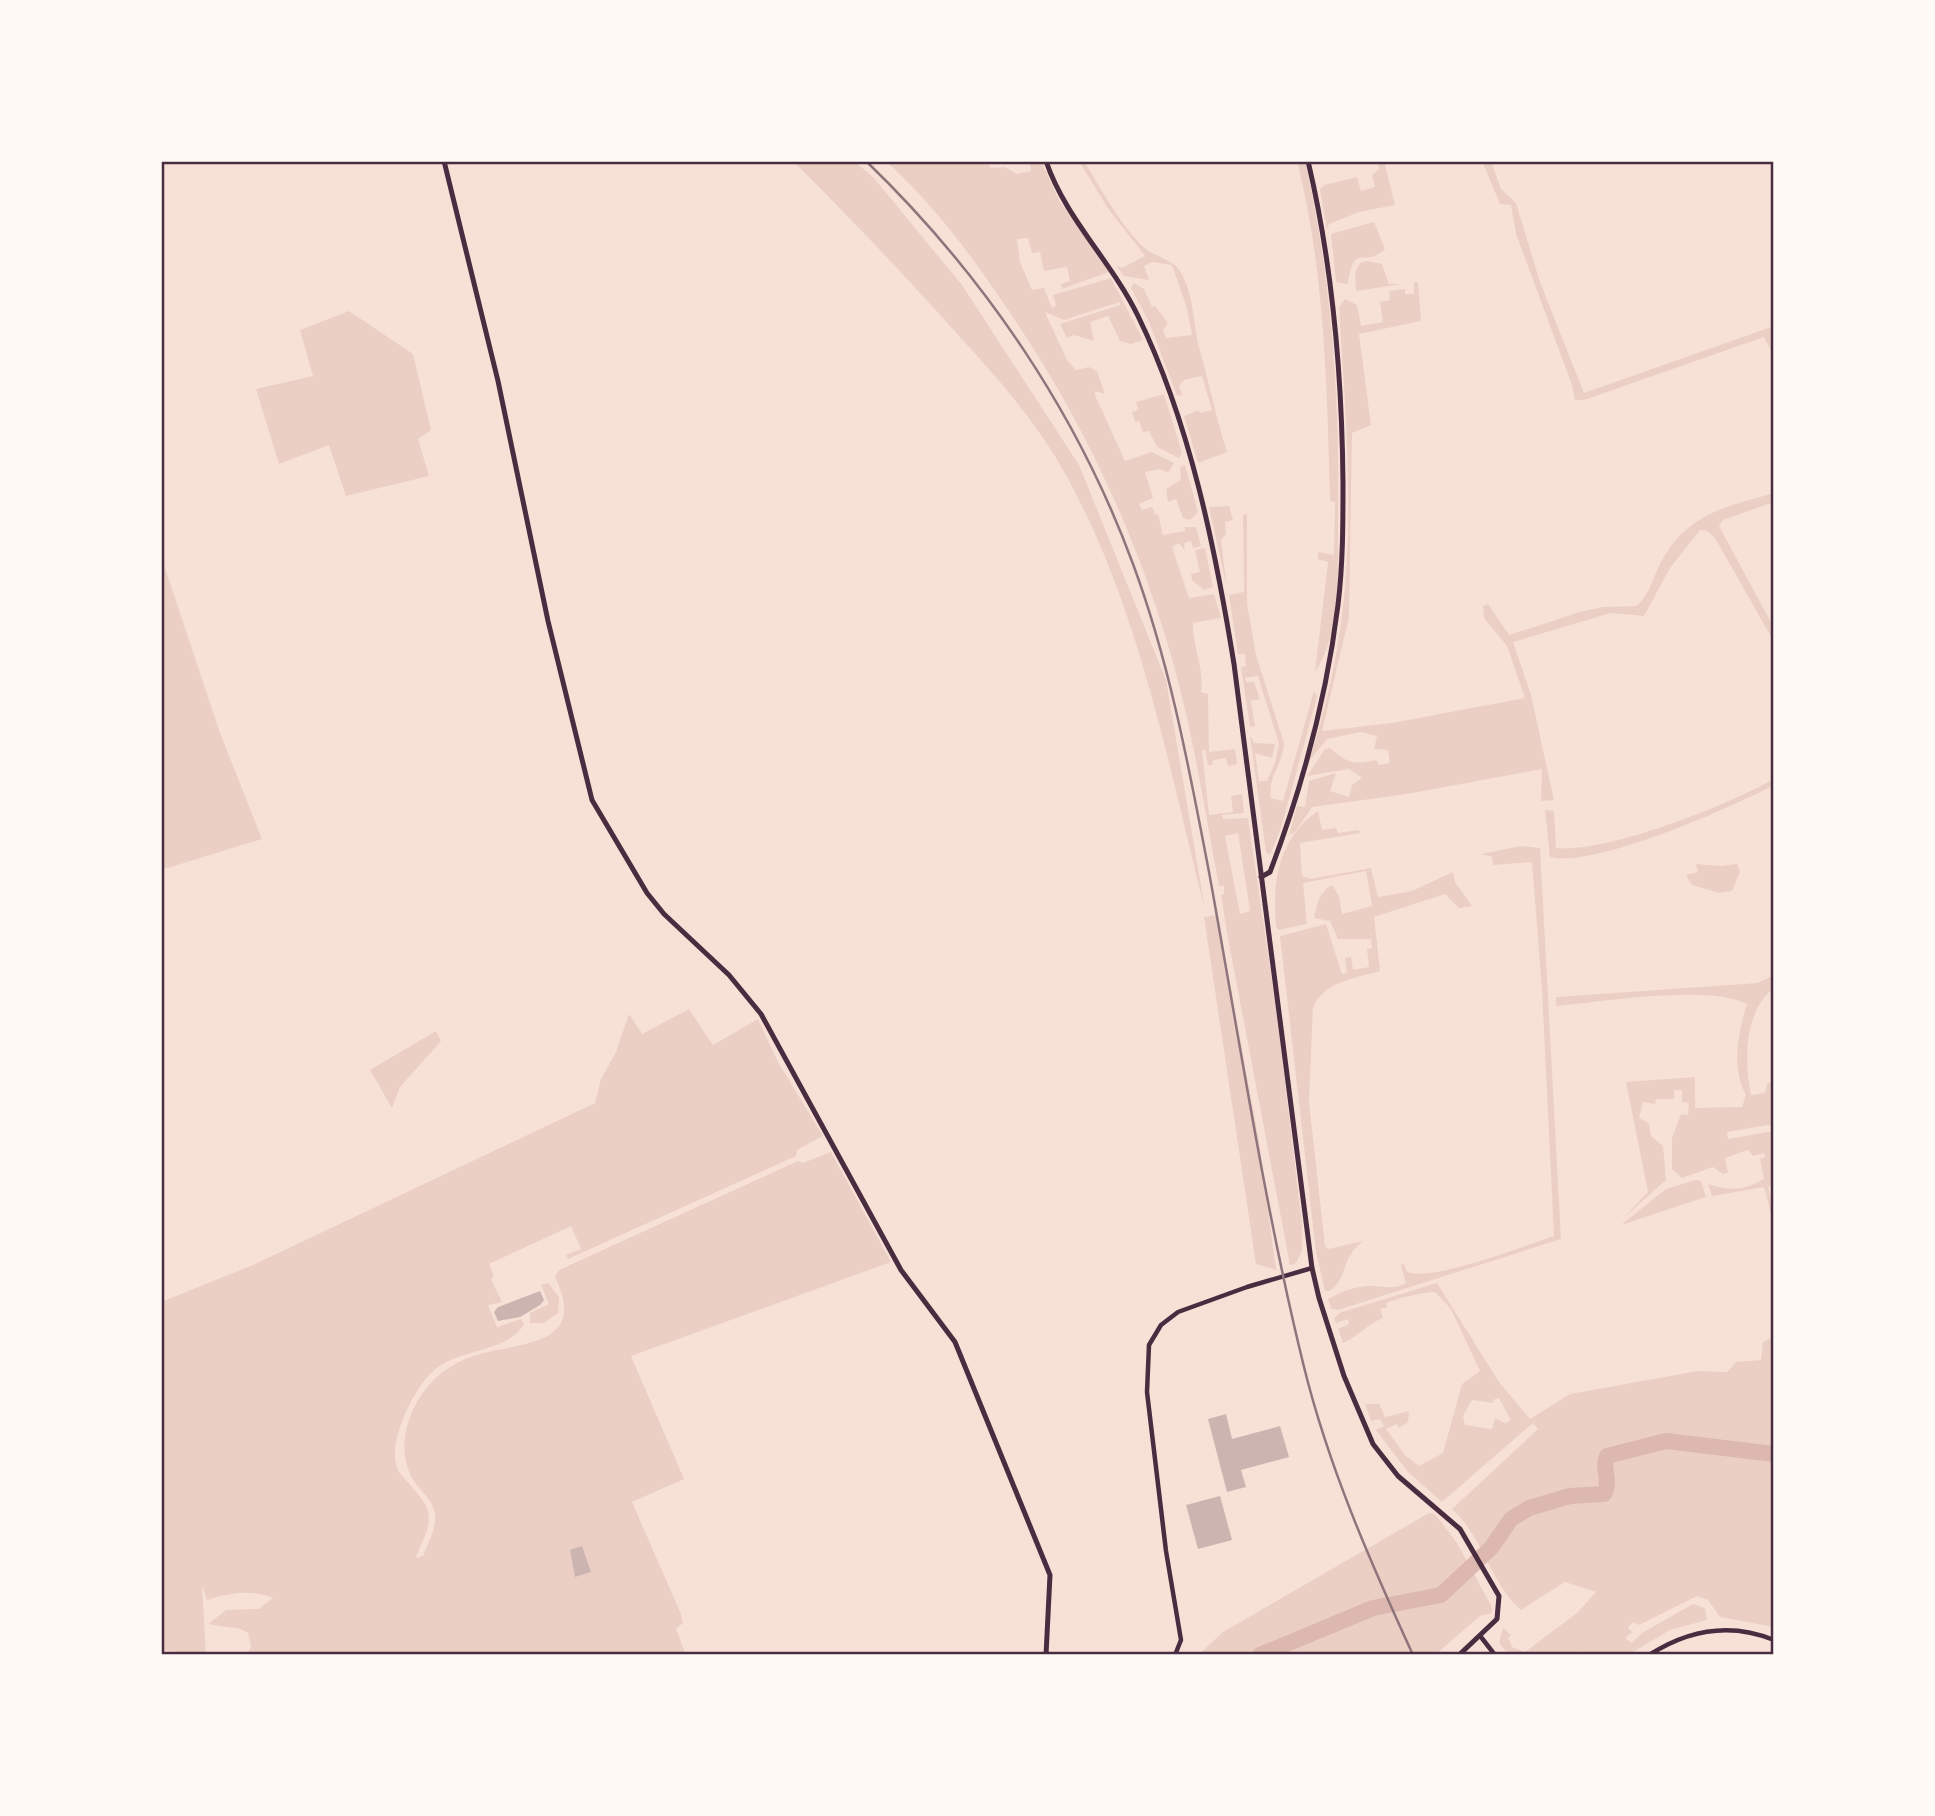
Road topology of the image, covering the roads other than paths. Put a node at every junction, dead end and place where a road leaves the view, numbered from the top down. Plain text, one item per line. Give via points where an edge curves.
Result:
1 (444, 161) edge
2 (1046, 161) edge
3 (1308, 161) edge
4 (1261, 877) junction
5 (1312, 1268) junction
6 (1481, 1637) junction
7 (1774, 1640) edge
8 (1045, 1655) edge
9 (1175, 1655) edge
10 (1459, 1655) edge
11 (1495, 1655) edge
12 (1649, 1655) edge

1 - 8 street via 592,800 647,893 761,1014 901,1270 955,1342 1050,1575
2 - 4 street via 1068,207 1133,306 1182,437 1225,608
3 - 4 street via 1328,255 1336,330 1342,564 1318,712 1283,837 1270,872
4 - 5 street
5 - 6 street via 1344,1376 1369,1437 1398,1476 1460,1529 1499,1596 1497,1619
5 - 9 street via 1178,1312 1161,1325 1149,1345 1147,1392 1181,1640
6 - 10 street
6 - 11 street
7 - 12 street via 1746,1631 1715,1630 1682,1637

